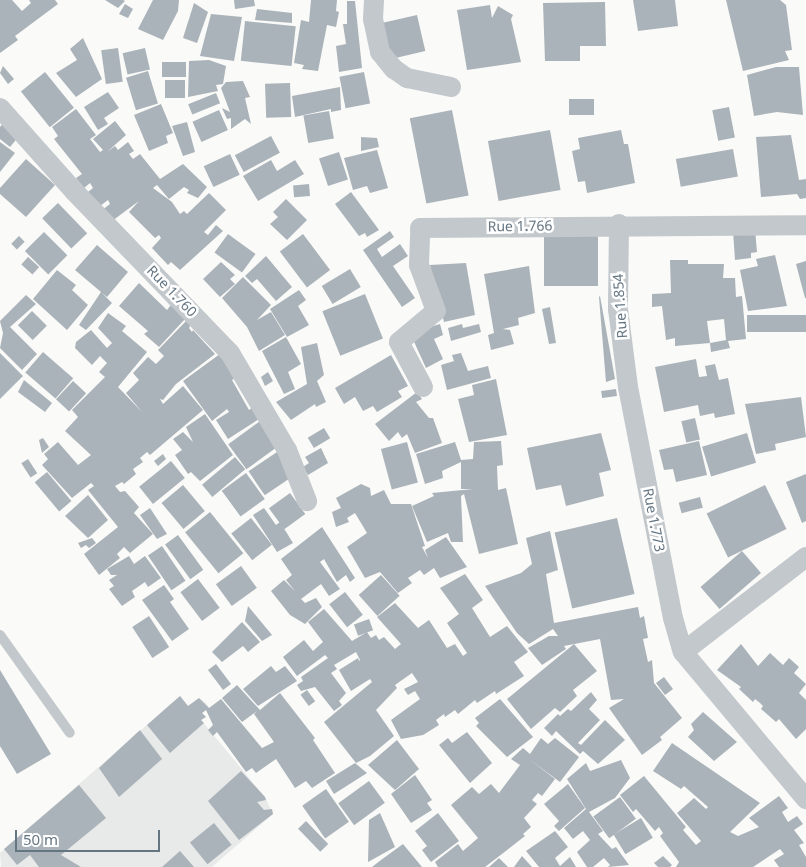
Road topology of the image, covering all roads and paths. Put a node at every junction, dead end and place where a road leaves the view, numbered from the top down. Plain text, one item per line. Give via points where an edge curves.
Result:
1 (374, 0) edge
2 (451, 87) dead end
3 (0, 108) edge
4 (619, 224) junction
5 (806, 225) edge
6 (423, 387) dead end
7 (628, 387) joint
8 (307, 500) dead end
9 (806, 557) edge
10 (0, 636) edge
11 (683, 652) junction
12 (70, 733) dead end
13 (806, 799) edge

1 - 2 street via 373,19 380,52 394,70 407,78
3 - 8 street, Rue 1.760 via 74,191 230,353 287,450
4 - 5 street, Rue 1.766
4 - 6 street, Rue 1.766 via 420,228 419,265 436,311 399,342
4 - 7 street, Rue 1.854 via 617,301
7 - 11 street, Rue 1.773 via 673,618
9 - 11 street
10 - 12 lane
11 - 13 street, Rue 1.773

